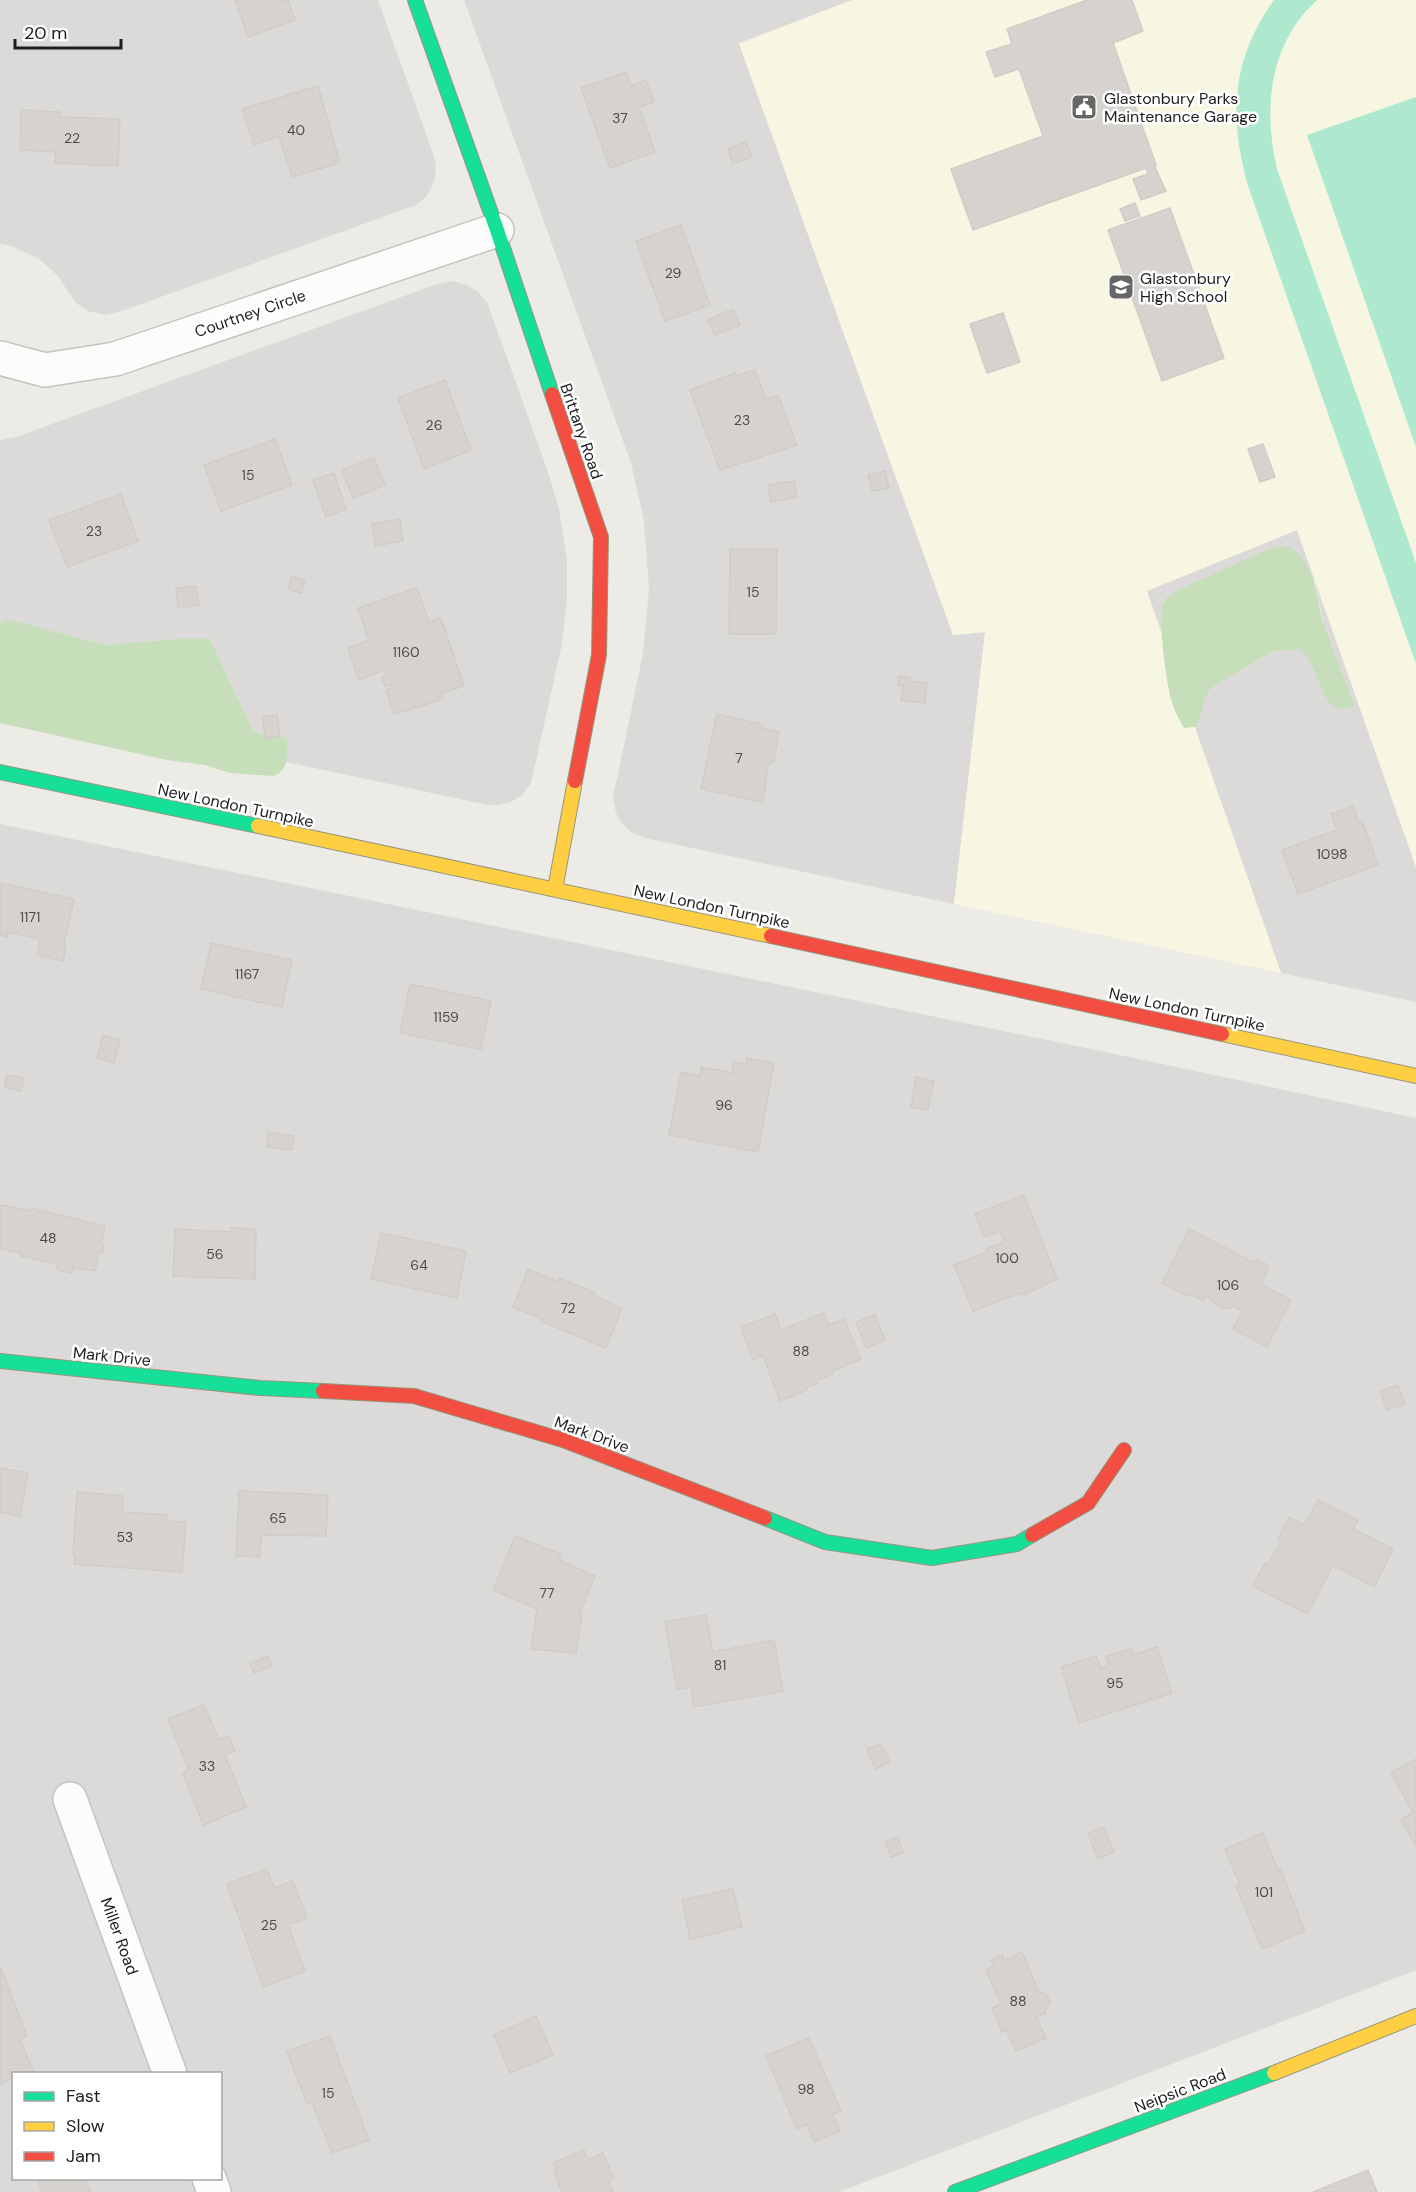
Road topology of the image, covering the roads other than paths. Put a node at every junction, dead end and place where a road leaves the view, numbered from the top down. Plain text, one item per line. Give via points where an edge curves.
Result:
1 (415, 0) edge
2 (497, 230) junction
3 (0, 358) edge
4 (0, 772) edge
5 (555, 889) junction
6 (1416, 1076) edge
7 (0, 1361) edge
8 (1124, 1450) dead end
9 (70, 1799) dead end
10 (1416, 2016) edge
11 (170, 2072) edge
12 (955, 2192) edge

1 - 2 street, Brittany Road
2 - 3 street, Courtney Circle via 115,359 45,370
2 - 5 street, Brittany Road via 601,537 599,655
4 - 5 street, New London Turnpike
5 - 6 street, New London Turnpike
7 - 8 street, Mark Drive via 260,1388 414,1396 563,1440 825,1542 933,1558 1017,1544 1058,1521 1088,1503
9 - 11 street, Miller Road
10 - 12 street, Neipsic Road

